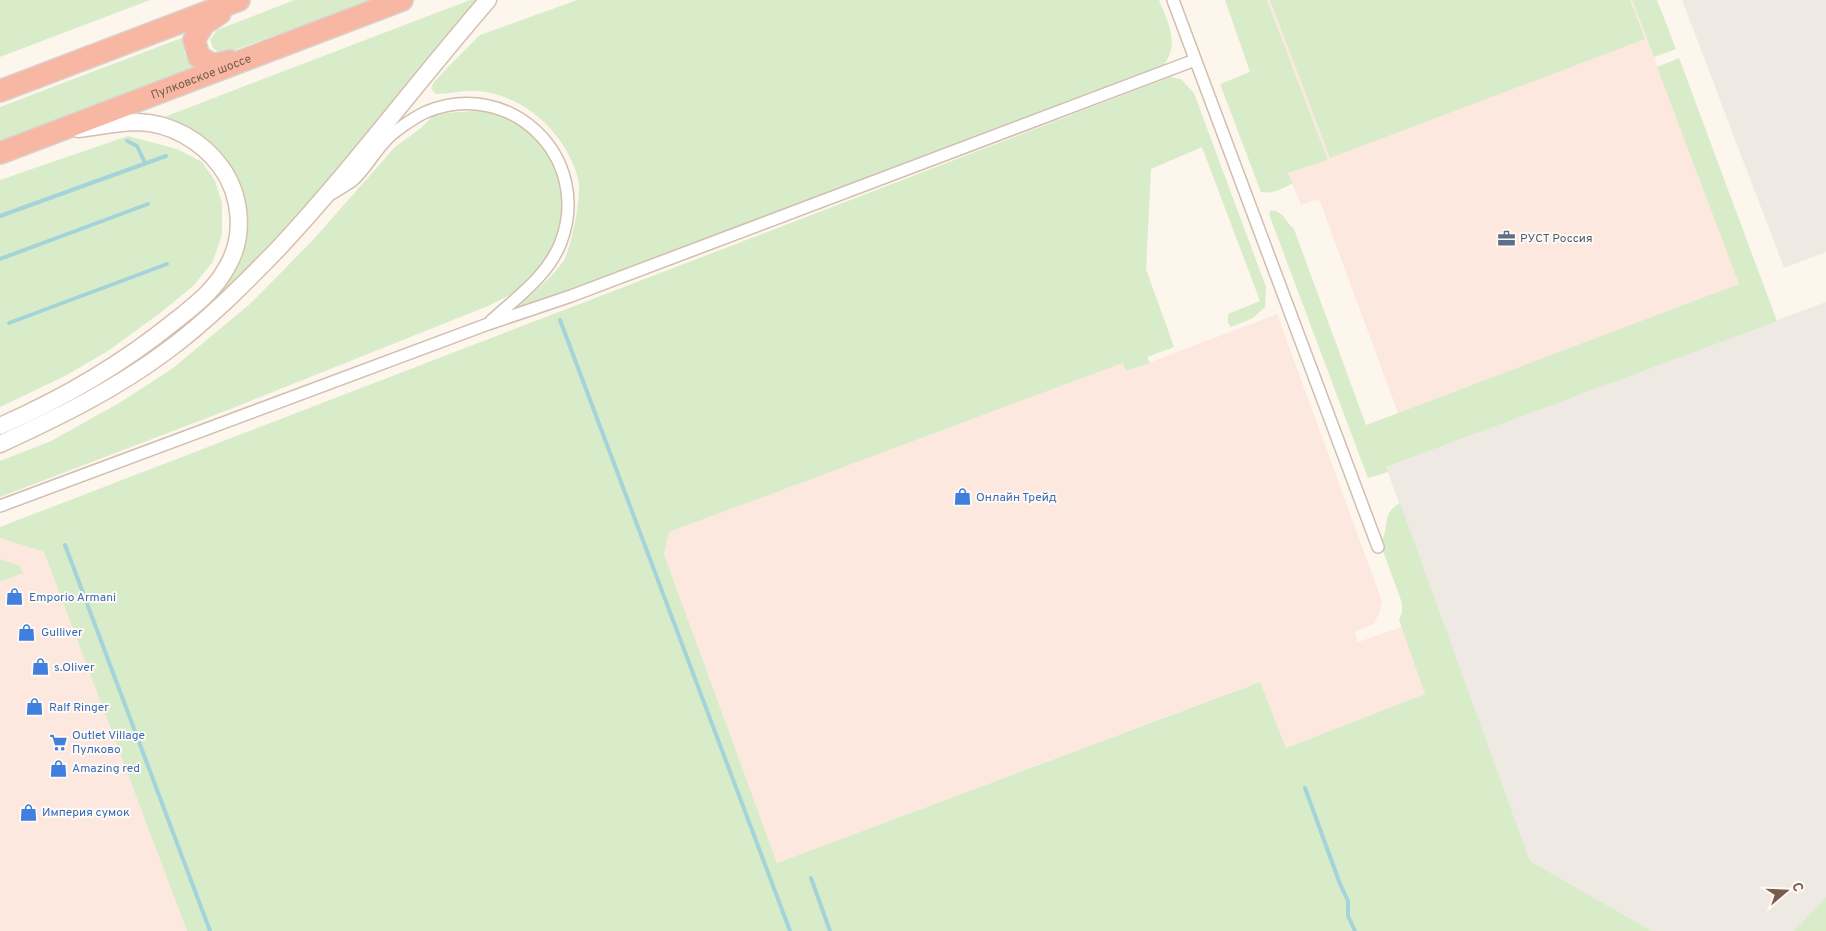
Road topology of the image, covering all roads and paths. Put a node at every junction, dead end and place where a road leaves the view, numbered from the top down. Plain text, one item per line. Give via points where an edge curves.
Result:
1 (240, 0) edge
2 (402, 0) edge
3 (488, 0) edge
4 (1173, 0) edge
5 (255, 55) junction
6 (1195, 60) junction
7 (0, 91) edge
8 (59, 130) junction
9 (0, 153) edge
10 (320, 202) junction
11 (488, 324) junction
12 (0, 426) edge
13 (0, 444) edge
14 (0, 506) edge
15 (1378, 547) dead end

1 - 5 highway via 204,24 194,40 199,58 214,65
1 - 7 highway
2 - 5 highway, Пулковское шоссе
3 - 10 main road
4 - 6 street
5 - 8 highway, Пулковское шоссе
6 - 11 street via 571,296
6 - 15 street
8 - 9 highway, Пулковское шоссе
8 - 12 main road via 137,122 174,128 198,143 215,159 232,187 239,217 237,244 228,266 212,289 155,338 98,376
10 - 11 street via 353,180 387,138 426,112 448,105 485,104 509,113 536,130 549,144 565,176 568,193 566,228 546,269
10 - 13 main road via 249,279 168,350 98,395
11 - 14 street

